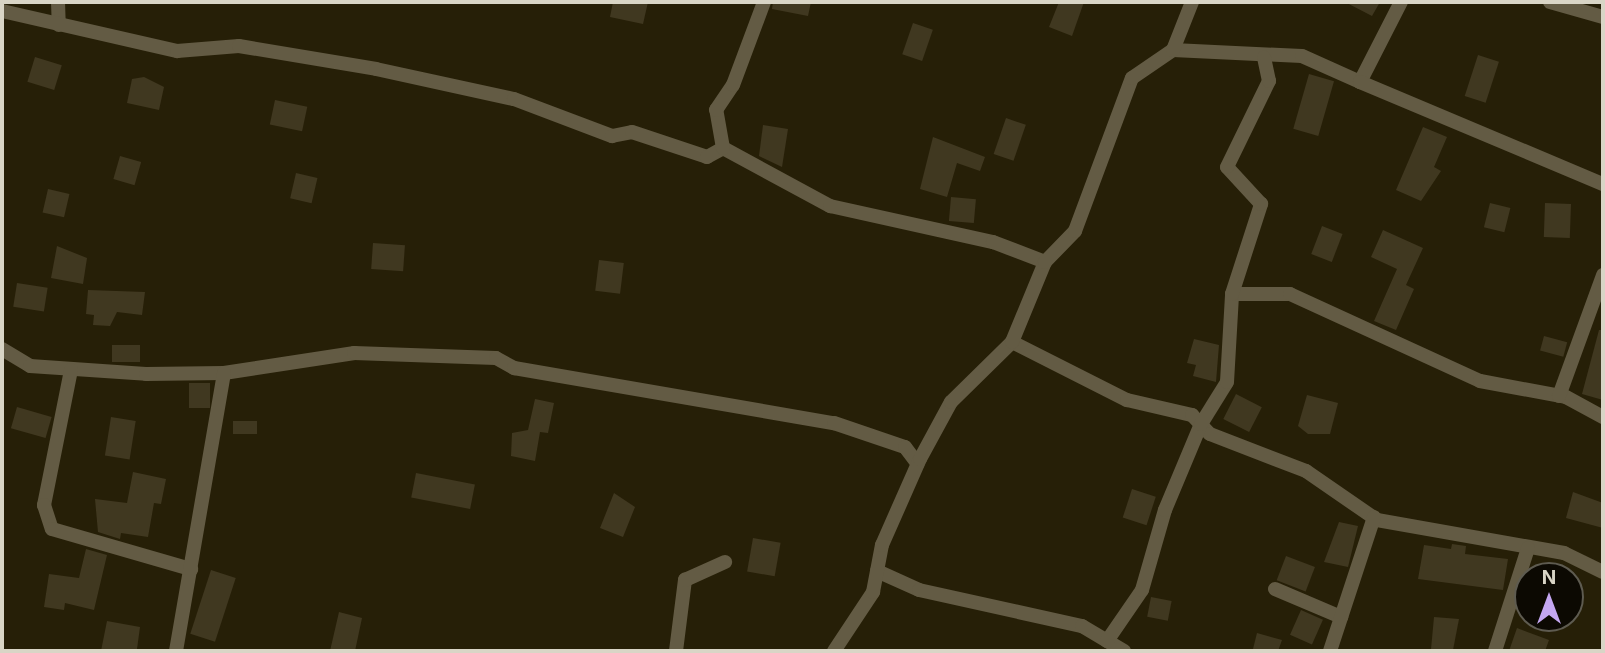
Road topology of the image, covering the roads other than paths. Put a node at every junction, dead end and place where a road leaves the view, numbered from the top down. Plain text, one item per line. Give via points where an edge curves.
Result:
1 (58, 2) edge
2 (764, 2) edge
3 (1192, 2) edge
4 (1401, 2) edge
5 (1550, 2) edge
6 (2, 11) edge
7 (1603, 17) edge
8 (59, 24) junction
9 (1173, 50) junction
10 (1264, 58) junction
11 (1360, 82) junction
12 (723, 148) junction
13 (1603, 184) edge
14 (1045, 262) junction
15 (1603, 275) edge
16 (1232, 294) junction
17 (1012, 342) junction
18 (2, 349) edge
19 (71, 370) junction
20 (225, 373) junction
21 (1559, 396) junction
22 (1603, 417) edge
23 (1201, 424) junction
24 (918, 464) junction
25 (1374, 517) junction
26 (1528, 548) junction
27 (725, 562) dead end
28 (191, 569) junction
29 (877, 571) junction
30 (1603, 572) edge
31 (1275, 589) dead end
32 (1341, 617) junction
33 (1107, 641) junction
34 (176, 651) edge
35 (677, 651) edge
36 (834, 651) edge
37 (1124, 651) edge
38 (1330, 651) edge
39 (1495, 651) edge

1 - 8 street
2 - 12 street via 733,85 716,110
3 - 9 street
4 - 11 street
5 - 7 street
6 - 8 street
8 - 12 street via 177,51 239,46 376,69 514,99 612,136 632,132 707,157
9 - 10 street
9 - 14 street via 1132,78 1075,232
10 - 11 street via 1302,57
10 - 16 street via 1269,81 1227,167 1261,204
11 - 13 street
12 - 14 street via 830,206 993,242
14 - 17 street
15 - 21 street
16 - 21 street via 1290,294 1480,381
16 - 23 street via 1227,382
17 - 23 street via 1127,400 1192,415
17 - 24 street via 951,402
18 - 19 street via 30,366
19 - 20 street
19 - 28 street via 44,505 52,529
20 - 24 street via 354,353 496,358 514,369 834,423 905,447
20 - 28 street
21 - 22 street
23 - 25 street via 1210,434 1306,471
23 - 33 street via 1165,510 1142,590
24 - 29 street via 881,545
25 - 26 street
25 - 32 street
26 - 30 street via 1564,553
26 - 39 street
27 - 35 street via 685,580
28 - 34 street
29 - 33 street via 919,590 1082,626
29 - 36 street via 873,592
31 - 32 street
32 - 38 street
33 - 37 street

